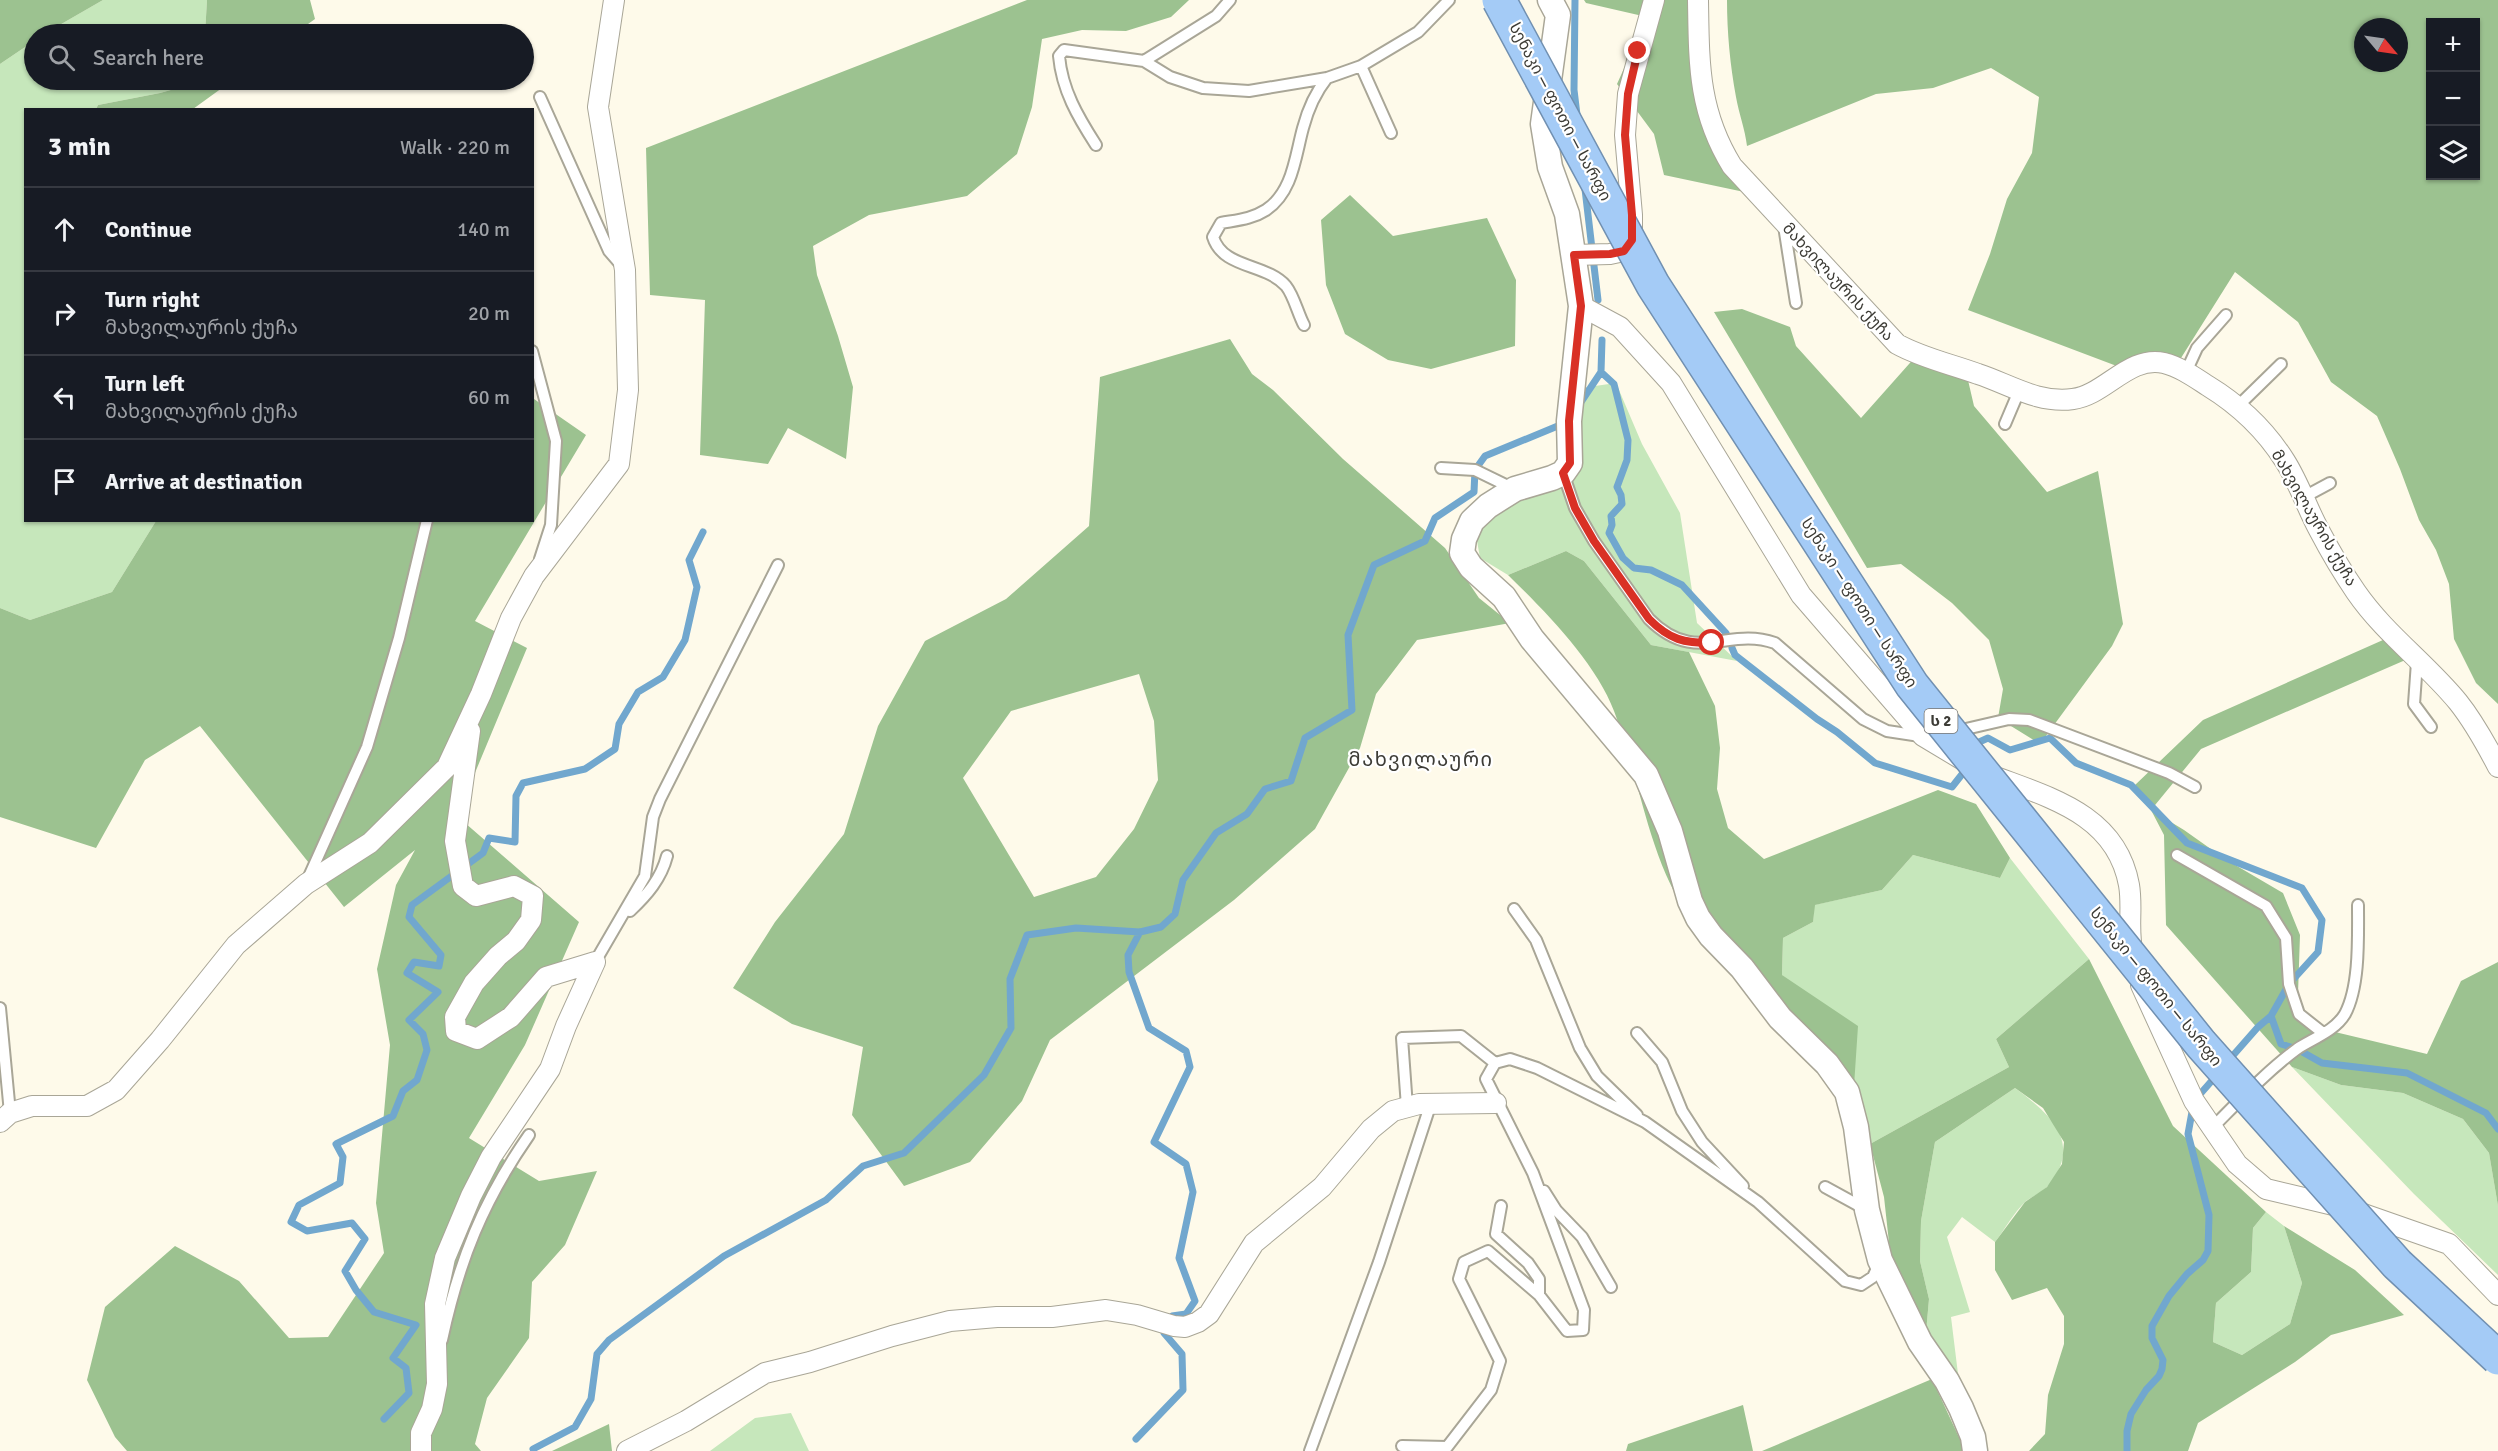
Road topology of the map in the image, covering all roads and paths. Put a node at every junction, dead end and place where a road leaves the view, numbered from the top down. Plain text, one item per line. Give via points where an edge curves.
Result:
1 (614, 0) edge
2 (1230, 0) edge
3 (1449, 0) edge
4 (1499, 0) edge
5 (1550, 0) edge
6 (1654, 0) edge
7 (1698, 0) edge
8 (1143, 61) junction
9 (1361, 66) junction
10 (1327, 78) junction
11 (540, 97) dead end
12 (1391, 133) dead end
13 (1096, 145) dead end
14 (1784, 225) junction
15 (1580, 255) junction
16 (625, 270) junction
17 (1796, 303) dead end
18 (1581, 306) junction
19 (2226, 315) dead end
20 (1304, 325) dead end
21 (534, 358) edge
22 (2281, 364) dead end
23 (2186, 372) junction
24 (2019, 391) junction
25 (2237, 407) junction
26 (2005, 424) dead end
27 (1441, 468) dead end
28 (1563, 473) junction
29 (2330, 483) dead end
30 (1515, 489) junction
31 (2304, 497) junction
32 (427, 522) edge
33 (778, 565) dead end
34 (534, 576) junction
35 (2417, 662) junction
36 (472, 711) junction
37 (2431, 727) dead end
38 (1923, 736) junction
39 (2498, 767) edge
40 (2195, 787) dead end
41 (2177, 855) dead end
42 (667, 856) dead end
43 (306, 884) junction
44 (2358, 905) dead end
45 (1514, 909) dead end
46 (614, 926) junction
47 (595, 962) junction
48 (0, 1008) edge
49 (1637, 1033) dead end
50 (2323, 1034) junction
51 (1495, 1064) junction
52 (1431, 1103) junction
53 (1496, 1103) junction
54 (1407, 1107) junction
55 (5, 1118) edge
56 (1645, 1122) junction
57 (2212, 1128) junction
58 (529, 1135) dead end
59 (1533, 1173) junction
60 (1825, 1187) dead end
61 (1758, 1202) junction
62 (1501, 1206) dead end
63 (1867, 1210) junction
64 (1880, 1260) junction
65 (1611, 1287) dead end
66 (1539, 1295) junction
67 (2498, 1295) edge
68 (2498, 1358) edge
69 (436, 1368) junction
70 (1402, 1446) dead end
71 (1445, 1449) edge
72 (421, 1451) edge
73 (627, 1451) edge
74 (1310, 1451) edge
75 (1975, 1451) edge

1 - 16 street via 598,107
2 - 8 lane via 1216,16
3 - 9 lane via 1418,32
4 - 68 highway, სენაკი — ფოთი — სარფი / ს 2, bridge via 1653,285 1912,685 2201,1044 2397,1264
5 - 15 street via 1558,15 1543,124 1550,167
6 - 15 street via 1628,94 1625,135 1632,240 1624,251
7 - 14 street, მახვილაურის ქუჩა via 1700,69 1716,141 1732,166
8 - 10 lane via 1170,77 1203,88 1249,91
8 - 13 lane via 1064,50 1059,56 1060,74 1075,112
9 - 10 lane
9 - 12 lane
10 - 20 lane via 1308,110 1289,181 1277,201 1248,218 1221,223 1213,237 1216,247 1233,260 1287,287
11 - 16 lane via 609,251
14 - 17 lane
14 - 24 street, მახვილაურის ქუჩა via 1897,344
15 - 18 street
16 - 34 street via 627,390 619,464
18 - 28 street via 1570,410 1570,463
18 - 38 street via 1620,327 1671,383 1800,596
19 - 23 lane via 2198,348
21 - 34 lane via 556,441 551,525
22 - 25 lane
23 - 24 street, მახვილაურის ქუჩა via 2162,363 2142,364 2074,399 2044,398
23 - 25 street, მახვილაურის ქუჩა
24 - 26 lane
25 - 31 street, მახვილაურის ქუჩა via 2285,461
27 - 30 lane via 1475,470
28 - 30 street
28 - 38 lane via 1575,508 1594,541 1660,630 1689,643 1759,637 1775,643 1863,719 1887,731
29 - 31 lane
30 - 63 street via 1472,521 1462,553 1471,567 1504,597 1532,639 1646,775 1670,831 1698,918 1780,1018 1827,1064 1847,1092 1856,1127
31 - 35 street, მახვილაურის ქუჩა via 2356,592
32 - 43 lane via 399,638 367,747
33 - 46 lane via 660,799 653,816 645,876
34 - 36 street via 511,618
35 - 37 lane via 2414,704
35 - 39 street, მახვილაურის ქუჩა via 2457,701 2478,729
36 - 43 street via 447,766 370,843
36 - 47 street via 455,842 463,886 476,896 514,886 533,896 531,921 474,983 455,1017 456,1032 477,1039 511,1017 546,977
38 - 40 lane via 2009,719 2029,720 2169,773
38 - 57 street via 1980,771 2079,812 2102,829 2119,856 2129,885 2129,938 2141,986 2194,1101
41 - 50 lane via 2266,906 2286,938 2289,984 2299,1014
42 - 46 lane via 651,889
43 - 55 street via 236,945 116,1090 87,1106 32,1106
44 - 50 lane via 2350,1002 2344,1017
45 - 56 lane via 1536,940 1580,1048 1597,1076
46 - 47 lane
47 - 69 street via 550,1069 491,1157 445,1258 435,1304
48 - 55 lane
49 - 61 lane via 1662,1062 1682,1112 1702,1142
50 - 57 lane via 2297,1049
51 - 53 lane via 1486,1079
51 - 54 lane via 1461,1036 1402,1038
51 - 56 lane via 1510,1059 1537,1068
52 - 53 street
52 - 54 street
52 - 74 lane via 1386,1243
53 - 59 lane
54 - 73 street via 1393,1111 1371,1129 1322,1187 1254,1243 1209,1314 1198,1322 1174,1326 1106,1310 1052,1317 950,1321 765,1373
56 - 61 lane
57 - 67 street via 2237,1164 2266,1189 2346,1208 2450,1244
58 - 69 lane via 486,1203 462,1262
59 - 65 lane via 1556,1210 1582,1238
59 - 66 lane via 1584,1310 1583,1330 1567,1331
60 - 63 lane
61 - 64 lane via 1845,1281 1861,1285 1873,1277
62 - 66 lane via 1496,1234 1528,1263 1539,1279
63 - 64 street
64 - 75 street via 1920,1342 1961,1407
66 - 71 lane via 1488,1251 1464,1262 1459,1279 1500,1360 1491,1390
69 - 72 street via 434,1401 421,1433
70 - 71 lane

